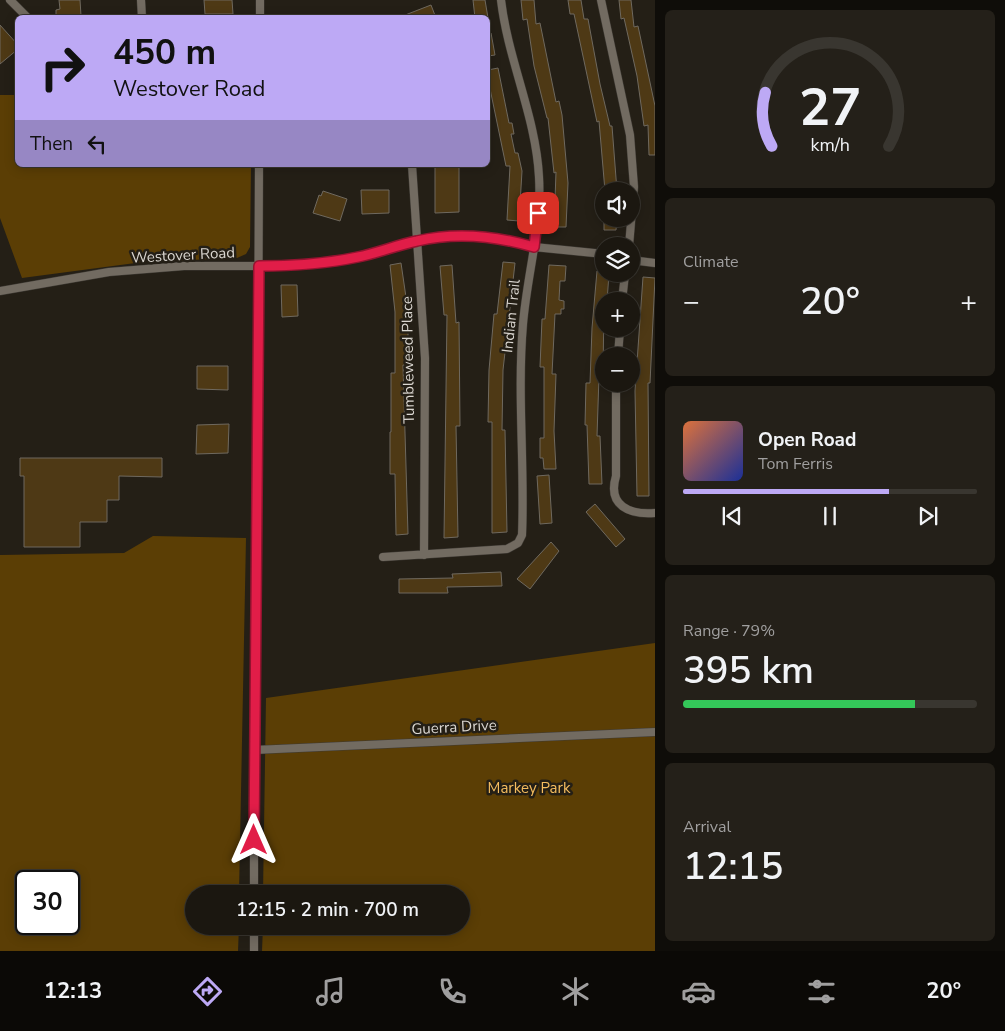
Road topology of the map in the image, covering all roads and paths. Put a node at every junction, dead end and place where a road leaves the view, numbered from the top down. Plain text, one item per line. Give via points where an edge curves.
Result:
1 (10, 0) edge
2 (141, 0) edge
3 (260, 0) edge
4 (501, 0) edge
5 (600, 0) edge
6 (26, 15) edge
7 (142, 15) edge
8 (260, 15) edge
9 (260, 167) edge
10 (412, 167) edge
11 (630, 237) edge
12 (415, 241) junction
13 (534, 247) junction
14 (595, 253) edge
15 (640, 261) edge
16 (655, 263) edge
17 (259, 266) junction
18 (0, 291) edge
19 (616, 392) edge
20 (651, 513) edge
21 (424, 555) junction
22 (383, 557) dead end
23 (655, 732) edge
24 (254, 750) junction
25 (254, 885) edge
26 (254, 935) edge
27 (254, 951) edge

1 - 6 street
2 - 7 street
3 - 8 street
4 - 13 street, Indian Trail via 537,155 540,201
5 - 11 street via 630,135 634,187
9 - 17 street
10 - 12 street, Tumbleweed Place
12 - 13 street, Westover Road via 469,236
12 - 17 street, Westover Road via 330,262
12 - 21 street, Tumbleweed Place via 425,358
13 - 14 street, Westover Road
13 - 21 street, Indian Trail via 520,362 522,536 507,550
15 - 16 street
17 - 18 street, Westover Road via 184,266 108,272
17 - 24 street
19 - 20 street via 616,498 626,510
21 - 22 street, Indian Trail
23 - 24 street, Guerra Drive
24 - 25 street
26 - 27 street

